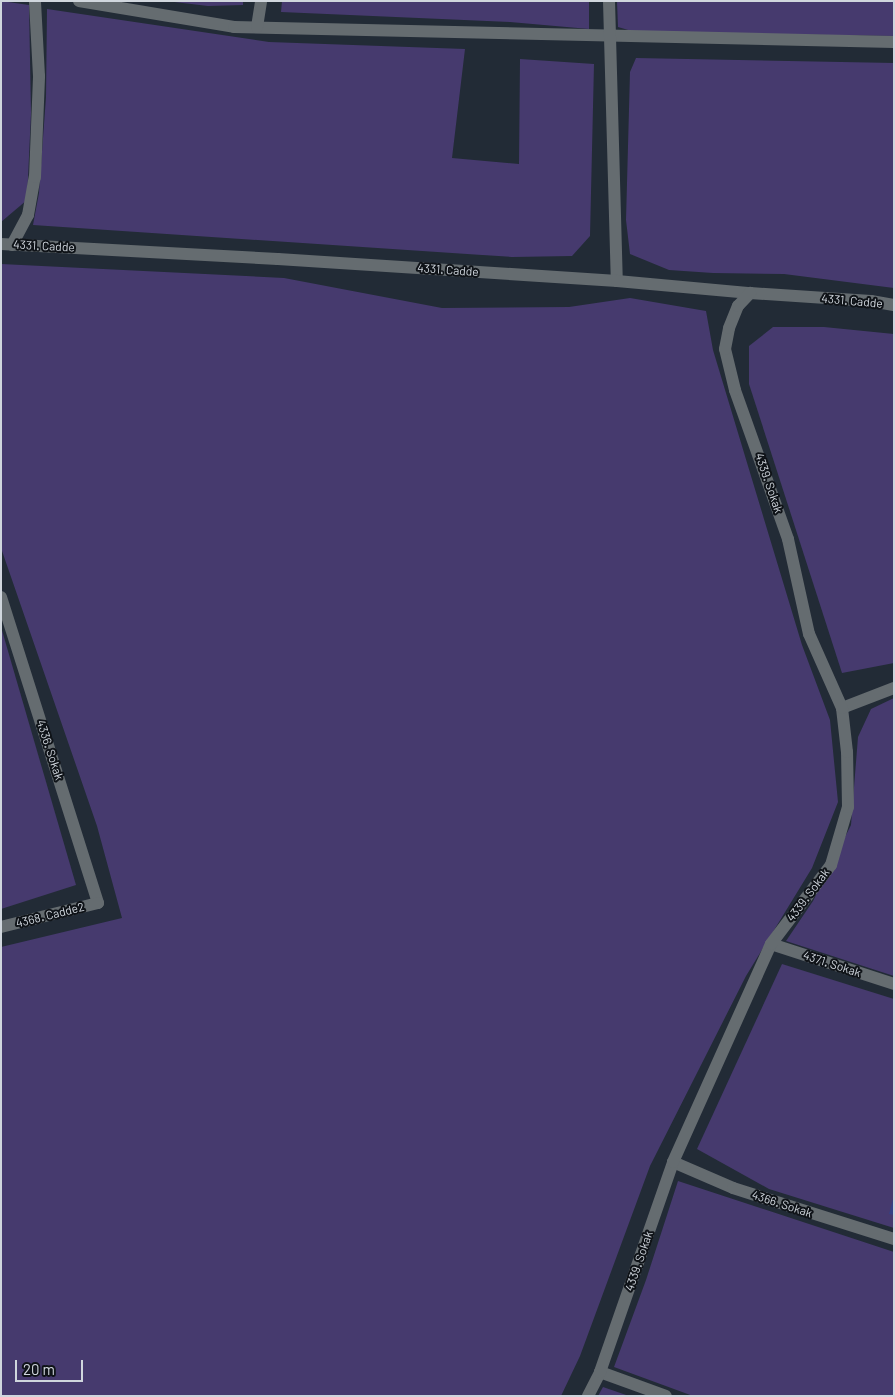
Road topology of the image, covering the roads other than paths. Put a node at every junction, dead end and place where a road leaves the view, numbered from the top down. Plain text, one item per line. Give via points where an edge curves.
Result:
1 (35, 1) edge
2 (80, 1) edge
3 (260, 1) edge
4 (609, 1) edge
5 (257, 27) junction
6 (610, 36) junction
7 (894, 42) edge
8 (6, 245) edge
9 (617, 281) junction
10 (750, 293) junction
11 (894, 305) edge
12 (1, 597) edge
13 (894, 688) edge
14 (842, 708) junction
15 (98, 903) joint
16 (1, 927) edge
17 (771, 944) junction
18 (894, 984) edge
19 (673, 1162) junction
20 (894, 1240) edge
21 (600, 1372) junction
22 (588, 1396) edge
23 (666, 1396) edge

1 - 8 street via 39,76 36,177 28,215
2 - 5 street via 234,27
3 - 5 street
4 - 6 street
5 - 6 street
6 - 7 street
6 - 9 street
8 - 9 street, 4331. Cadde
9 - 10 street, 4331. Cadde
10 - 11 street, 4331. Cadde
10 - 14 street, 4339. Sokak via 738,306 725,349 735,390 788,539 809,634
12 - 15 street, 4336. Sokak
13 - 14 street
14 - 17 street, 4339. Sokak via 848,752 848,807 831,865
15 - 16 street, 4368. Cadde2
17 - 18 street, 4371. Sokak
17 - 19 street, 4339. Sokak
19 - 20 street, 4366. Sokak via 733,1188
19 - 21 street, 4339. Sokak
21 - 22 street, 4339. Sokak
21 - 23 street

